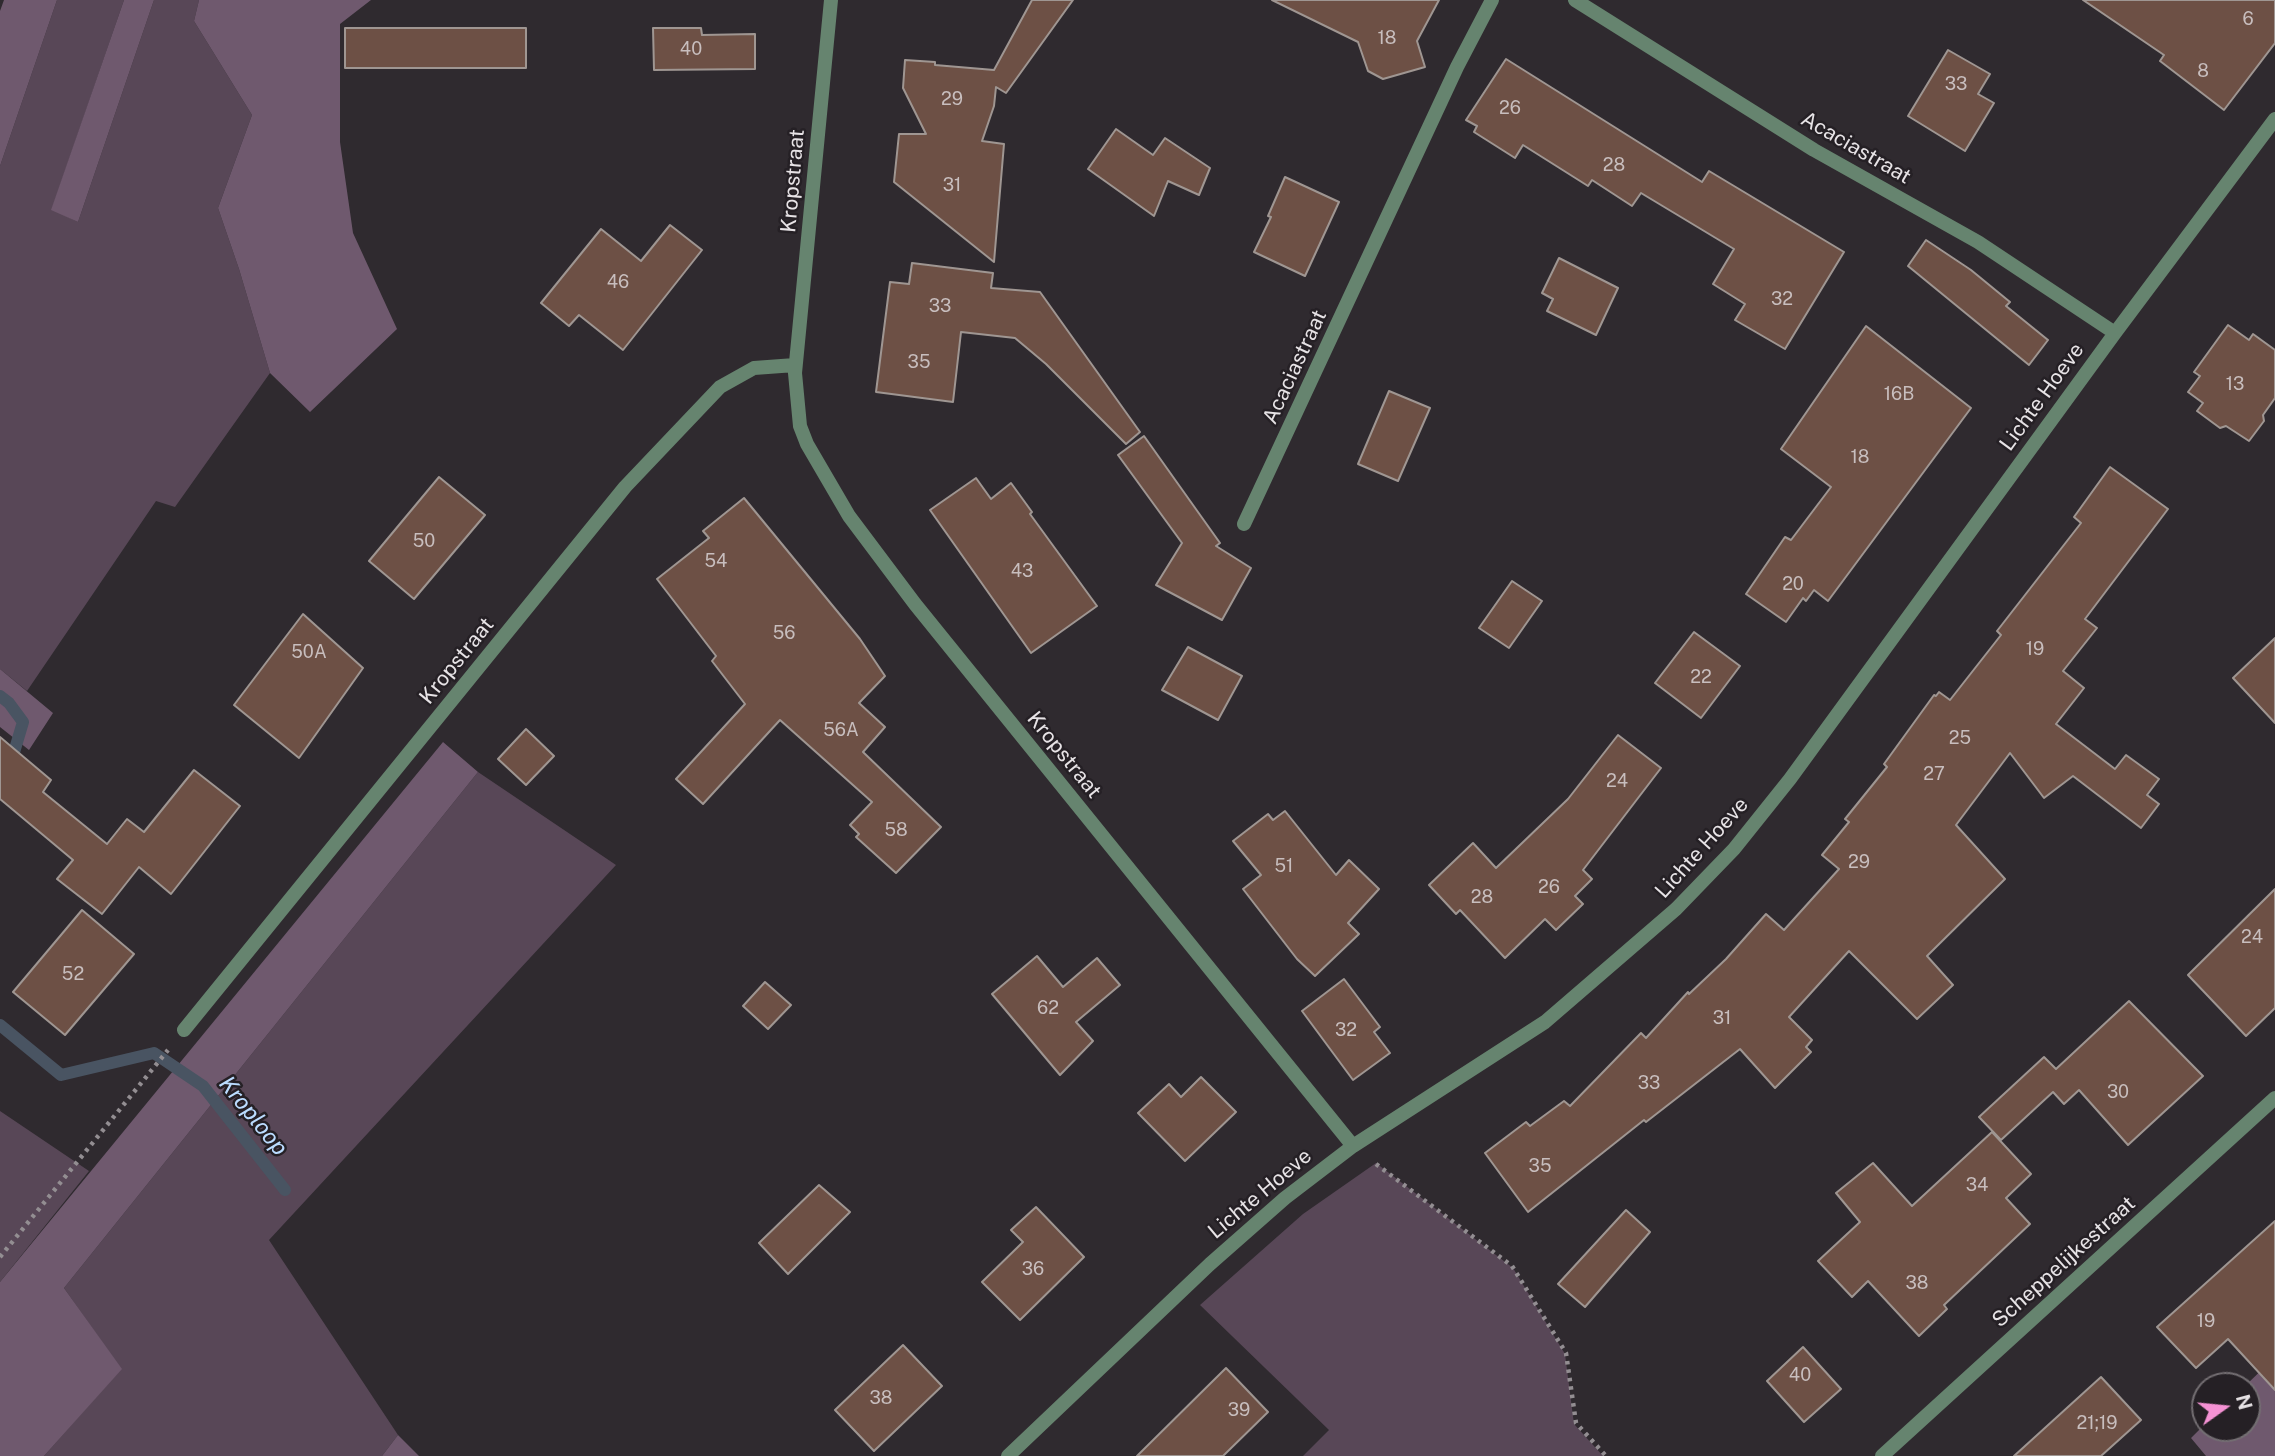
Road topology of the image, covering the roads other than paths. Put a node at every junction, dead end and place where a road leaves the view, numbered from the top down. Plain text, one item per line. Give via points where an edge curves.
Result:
1 (831, 0) edge
2 (1492, 0) edge
3 (1576, 0) edge
4 (2275, 119) edge
5 (2115, 333) junction
6 (795, 365) junction
7 (1244, 524) dead end
8 (184, 1030) dead end
9 (2275, 1098) edge
10 (1353, 1146) junction
11 (1008, 1456) edge
12 (1882, 1456) edge

1 - 6 street, Kropstraat
2 - 7 street, Acaciastraat
3 - 5 street, Acaciastraat via 1814,150 1978,242
4 - 5 street, Lichte Hoeve
5 - 10 street, Lichte Hoeve via 1734,849 1676,909 1545,1022
6 - 8 street, Kropstraat via 754,368 720,387 625,487
6 - 10 street, Kropstraat via 800,426 849,516
9 - 12 street, Scheppelijkestraat
10 - 11 street, Lichte Hoeve via 1210,1264

